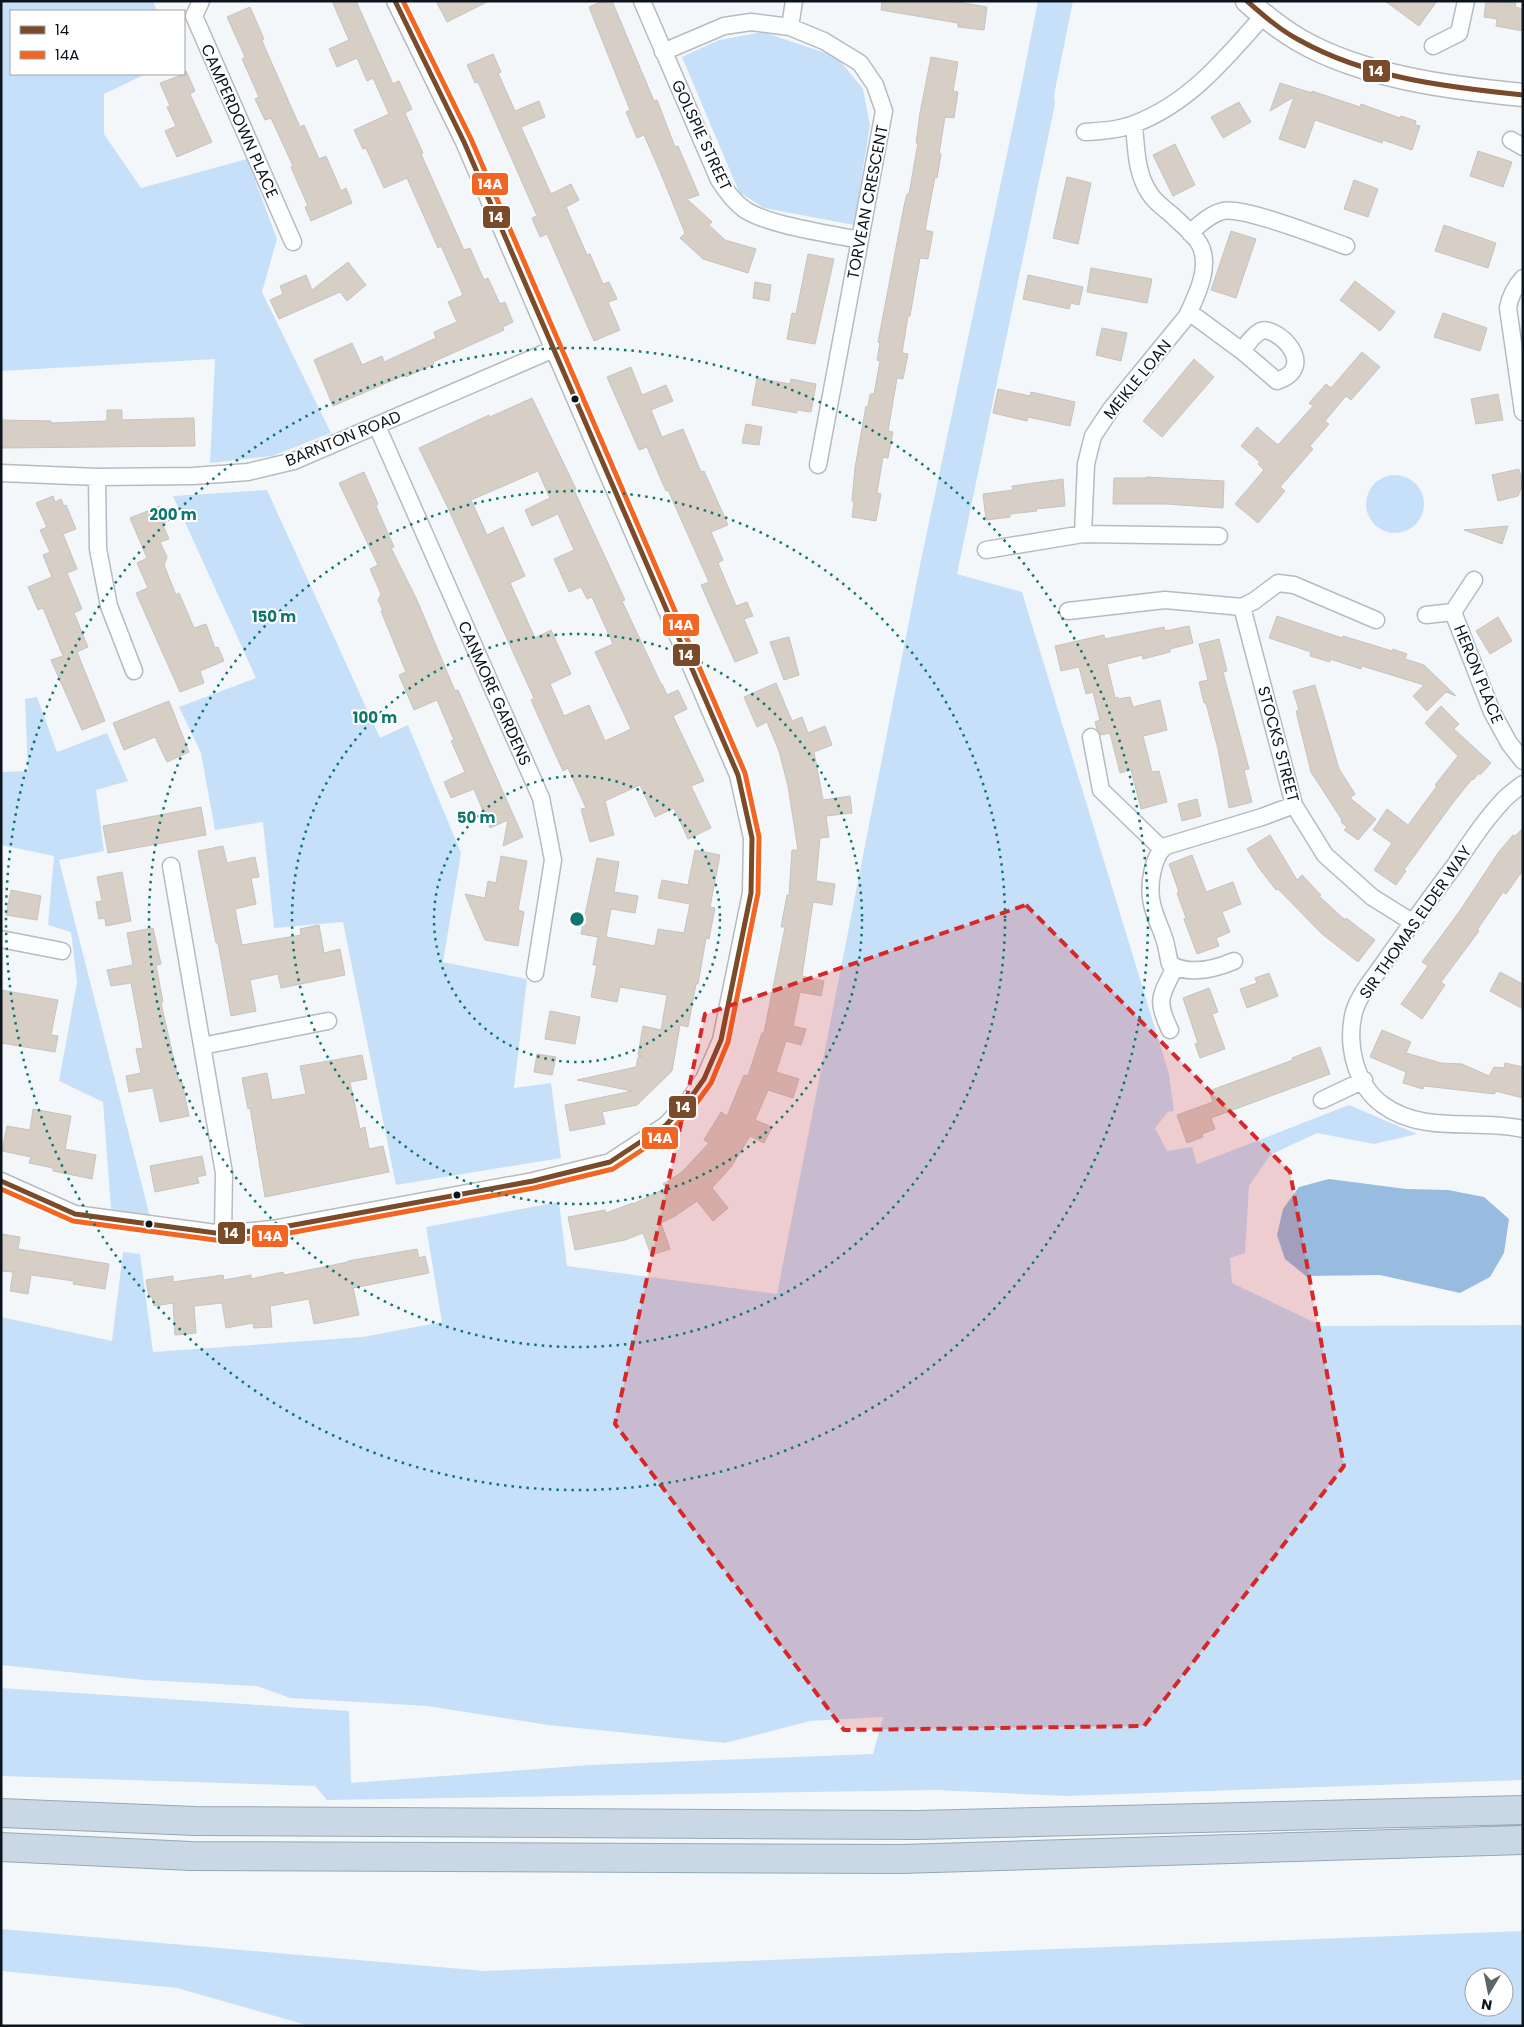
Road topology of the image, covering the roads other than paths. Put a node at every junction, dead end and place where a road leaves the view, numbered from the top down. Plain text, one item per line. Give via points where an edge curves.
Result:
1 (201, 1) edge
2 (395, 1) edge
3 (642, 1) edge
4 (794, 1) edge
5 (1466, 1) edge
6 (1255, 8) edge
7 (790, 27) junction
8 (1433, 46) dead end
9 (663, 52) junction
10 (1523, 95) edge
11 (1134, 124) junction
12 (1085, 132) dead end
13 (1190, 233) junction
14 (860, 240) junction
15 (293, 242) dead end
16 (1346, 246) dead end
17 (1523, 278) edge
18 (1189, 312) junction
19 (554, 349) junction
20 (1242, 351) dead end
21 (1522, 408) edge
22 (1523, 412) edge
23 (377, 426) junction
24 (818, 465) dead end
25 (1, 474) edge
26 (97, 477) junction
27 (1083, 534) junction
28 (1219, 536) dead end
29 (986, 550) dead end
30 (1474, 580) dead end
31 (1242, 607) junction
32 (1068, 611) dead end
33 (1453, 612) junction
34 (1426, 615) dead end
35 (1376, 620) dead end
36 (134, 671) dead end
37 (1091, 737) dead end
38 (1523, 761) edge
39 (1523, 784) edge
40 (1294, 805) junction
41 (1162, 849) junction
42 (171, 866) dead end
43 (1412, 922) junction
44 (1, 939) edge
45 (62, 951) dead end
46 (1234, 961) dead end
47 (1176, 967) junction
48 (535, 973) dead end
49 (328, 1021) dead end
50 (1170, 1030) dead end
51 (202, 1046) junction
52 (1364, 1080) junction
53 (1322, 1100) dead end
54 (1523, 1129) edge
55 (1, 1182) edge
56 (223, 1234) junction
57 (1523, 1810) edge
58 (1, 1813) edge
59 (1523, 1840) edge
60 (1, 1848) edge

1 - 15 street, CAMPERDOWN PLACE via 194,16
2 - 19 street via 464,142
3 - 9 street, GOLSPIE STREET
4 - 7 street
5 - 8 street via 1459,33
6 - 10 street via 1298,39 1356,65 1424,81
6 - 11 street via 1217,69 1197,87
7 - 9 street, TORVEAN CRESCENT via 751,22 724,26
7 - 14 street, TORVEAN CRESCENT via 824,41 860,64 875,85 884,111
9 - 14 street, GOLSPIE STREET via 719,180 732,198 745,210 766,220
11 - 12 street
11 - 13 street, MEIKLE LOAN via 1138,164 1150,195
13 - 16 street via 1211,216 1232,210 1310,232
13 - 18 street, MEIKLE LOAN via 1204,256 1204,270
14 - 24 street, TORVEAN CRESCENT
17 - 21 street via 1515,286 1508,308
18 - 20 street
18 - 27 street, MEIKLE LOAN via 1111,409 1094,436 1086,464
19 - 23 street, BARNTON ROAD
19 - 56 street via 738,775 752,838 751,894 721,1040 704,1079 689,1100 666,1125 610,1162 525,1183 272,1229
21 - 22 street
23 - 26 street, BARNTON ROAD via 294,460 248,472
23 - 48 street, CANMORE GARDENS via 541,798 553,860
25 - 26 street, BARNTON ROAD
26 - 36 street via 98,549 103,578 109,606
27 - 28 street
27 - 29 street
30 - 33 street
31 - 32 street via 1165,600
31 - 35 street via 1278,583 1286,583
31 - 40 street, STOCKS STREET
33 - 34 street
33 - 38 street, HERON PLACE via 1492,712
37 - 41 street via 1099,787
39 - 43 street, SIR THOMAS ELDER WAY via 1500,803
40 - 41 street
40 - 43 street, STOCKS STREET via 1331,860 1372,897
41 - 47 street via 1156,858 1151,901 1170,964
42 - 51 street
43 - 52 street, SIR THOMAS ELDER WAY via 1355,1010 1351,1040 1353,1059
44 - 45 street
46 - 47 street via 1210,969
47 - 50 street via 1160,1000 1161,1012
49 - 51 street
51 - 56 street via 224,1172
52 - 53 street
52 - 54 street, SIR THOMAS ELDER WAY via 1381,1103 1410,1119 1442,1125 1487,1124
55 - 56 street via 75,1214
57 - 58 highway via 917,1825 195,1821
59 - 60 highway via 901,1859 191,1856

